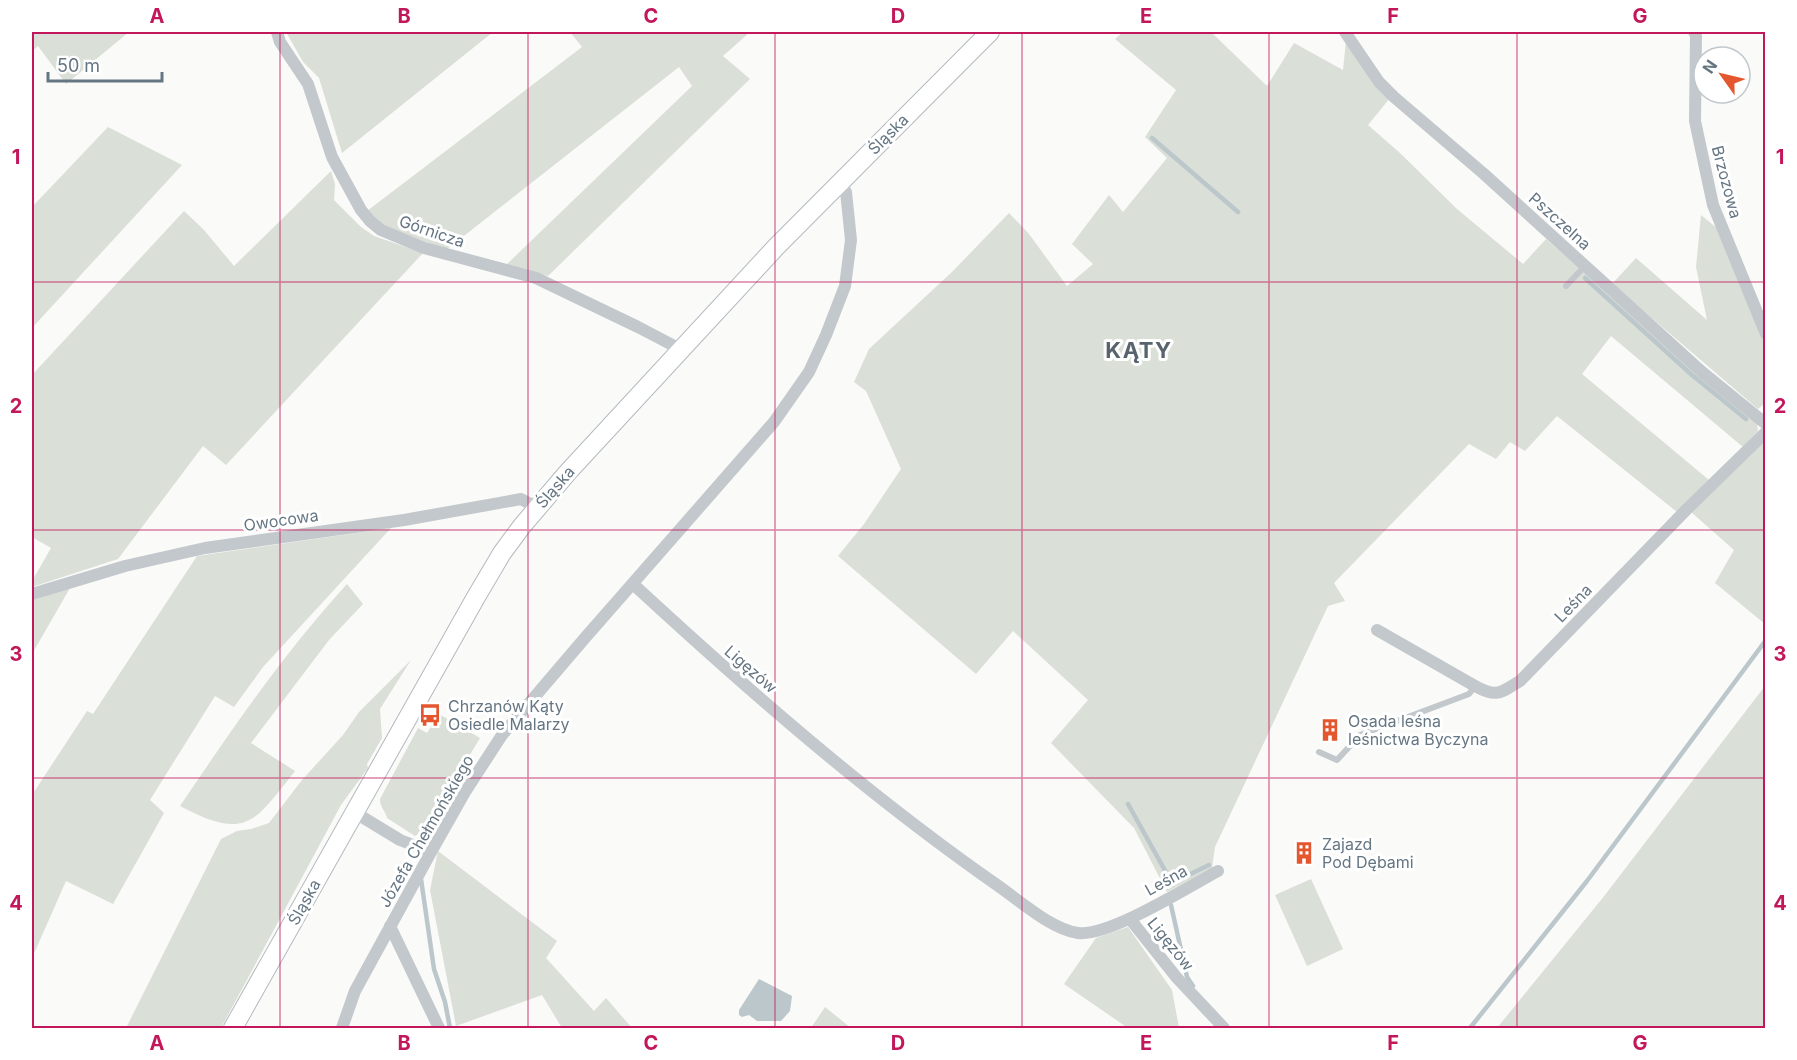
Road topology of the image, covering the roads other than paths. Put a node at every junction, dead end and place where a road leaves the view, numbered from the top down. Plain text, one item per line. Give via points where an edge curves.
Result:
1 (277, 32) edge
2 (990, 32) edge
3 (1345, 32) edge
4 (1694, 32) edge
5 (840, 181) junction
6 (1585, 266) junction
7 (1566, 286) dead end
8 (1766, 334) edge
9 (680, 349) junction
10 (1766, 424) edge
11 (1766, 432) edge
12 (537, 507) junction
13 (633, 584) junction
14 (32, 594) edge
15 (1377, 630) dead end
16 (1475, 686) junction
17 (1318, 752) dead end
18 (354, 812) junction
19 (431, 852) junction
20 (1218, 871) dead end
21 (1130, 919) junction
22 (390, 926) junction
23 (233, 1029) edge
24 (342, 1029) edge
25 (439, 1029) edge
26 (1224, 1029) edge

1 - 9 street, Górnicza via 308,84 332,157 370,221 389,234 424,248 536,278
2 - 5 main road, Śląska
3 - 6 street, Pszczelna via 1394,97
4 - 8 street, Brzozowa via 1695,121 1713,205
5 - 9 main road, Śląska
5 - 13 street via 846,192 851,240 844,286 809,372 774,422
6 - 7 lane
6 - 10 street, Pszczelna
9 - 12 main road, Śląska
11 - 16 street, Leśna via 1520,681 1499,694 1489,694
12 - 14 street, Owocowa via 521,499 205,548 125,566
12 - 18 main road, Śląska via 502,552
13 - 19 street, Józefa Chełmońskiego via 502,735
13 - 21 street, Ligęzów via 736,678 862,783 951,853 1056,926 1079,933
15 - 16 street, Leśna
16 - 17 lane via 1469,694 1360,735 1336,760
18 - 19 street via 400,840
18 - 23 main road, Śląska
19 - 22 street, Józefa Chełmońskiego
20 - 21 street, Leśna
21 - 26 street, Ligęzów
22 - 24 street, Józefa Chełmońskiego via 355,992
22 - 25 street

